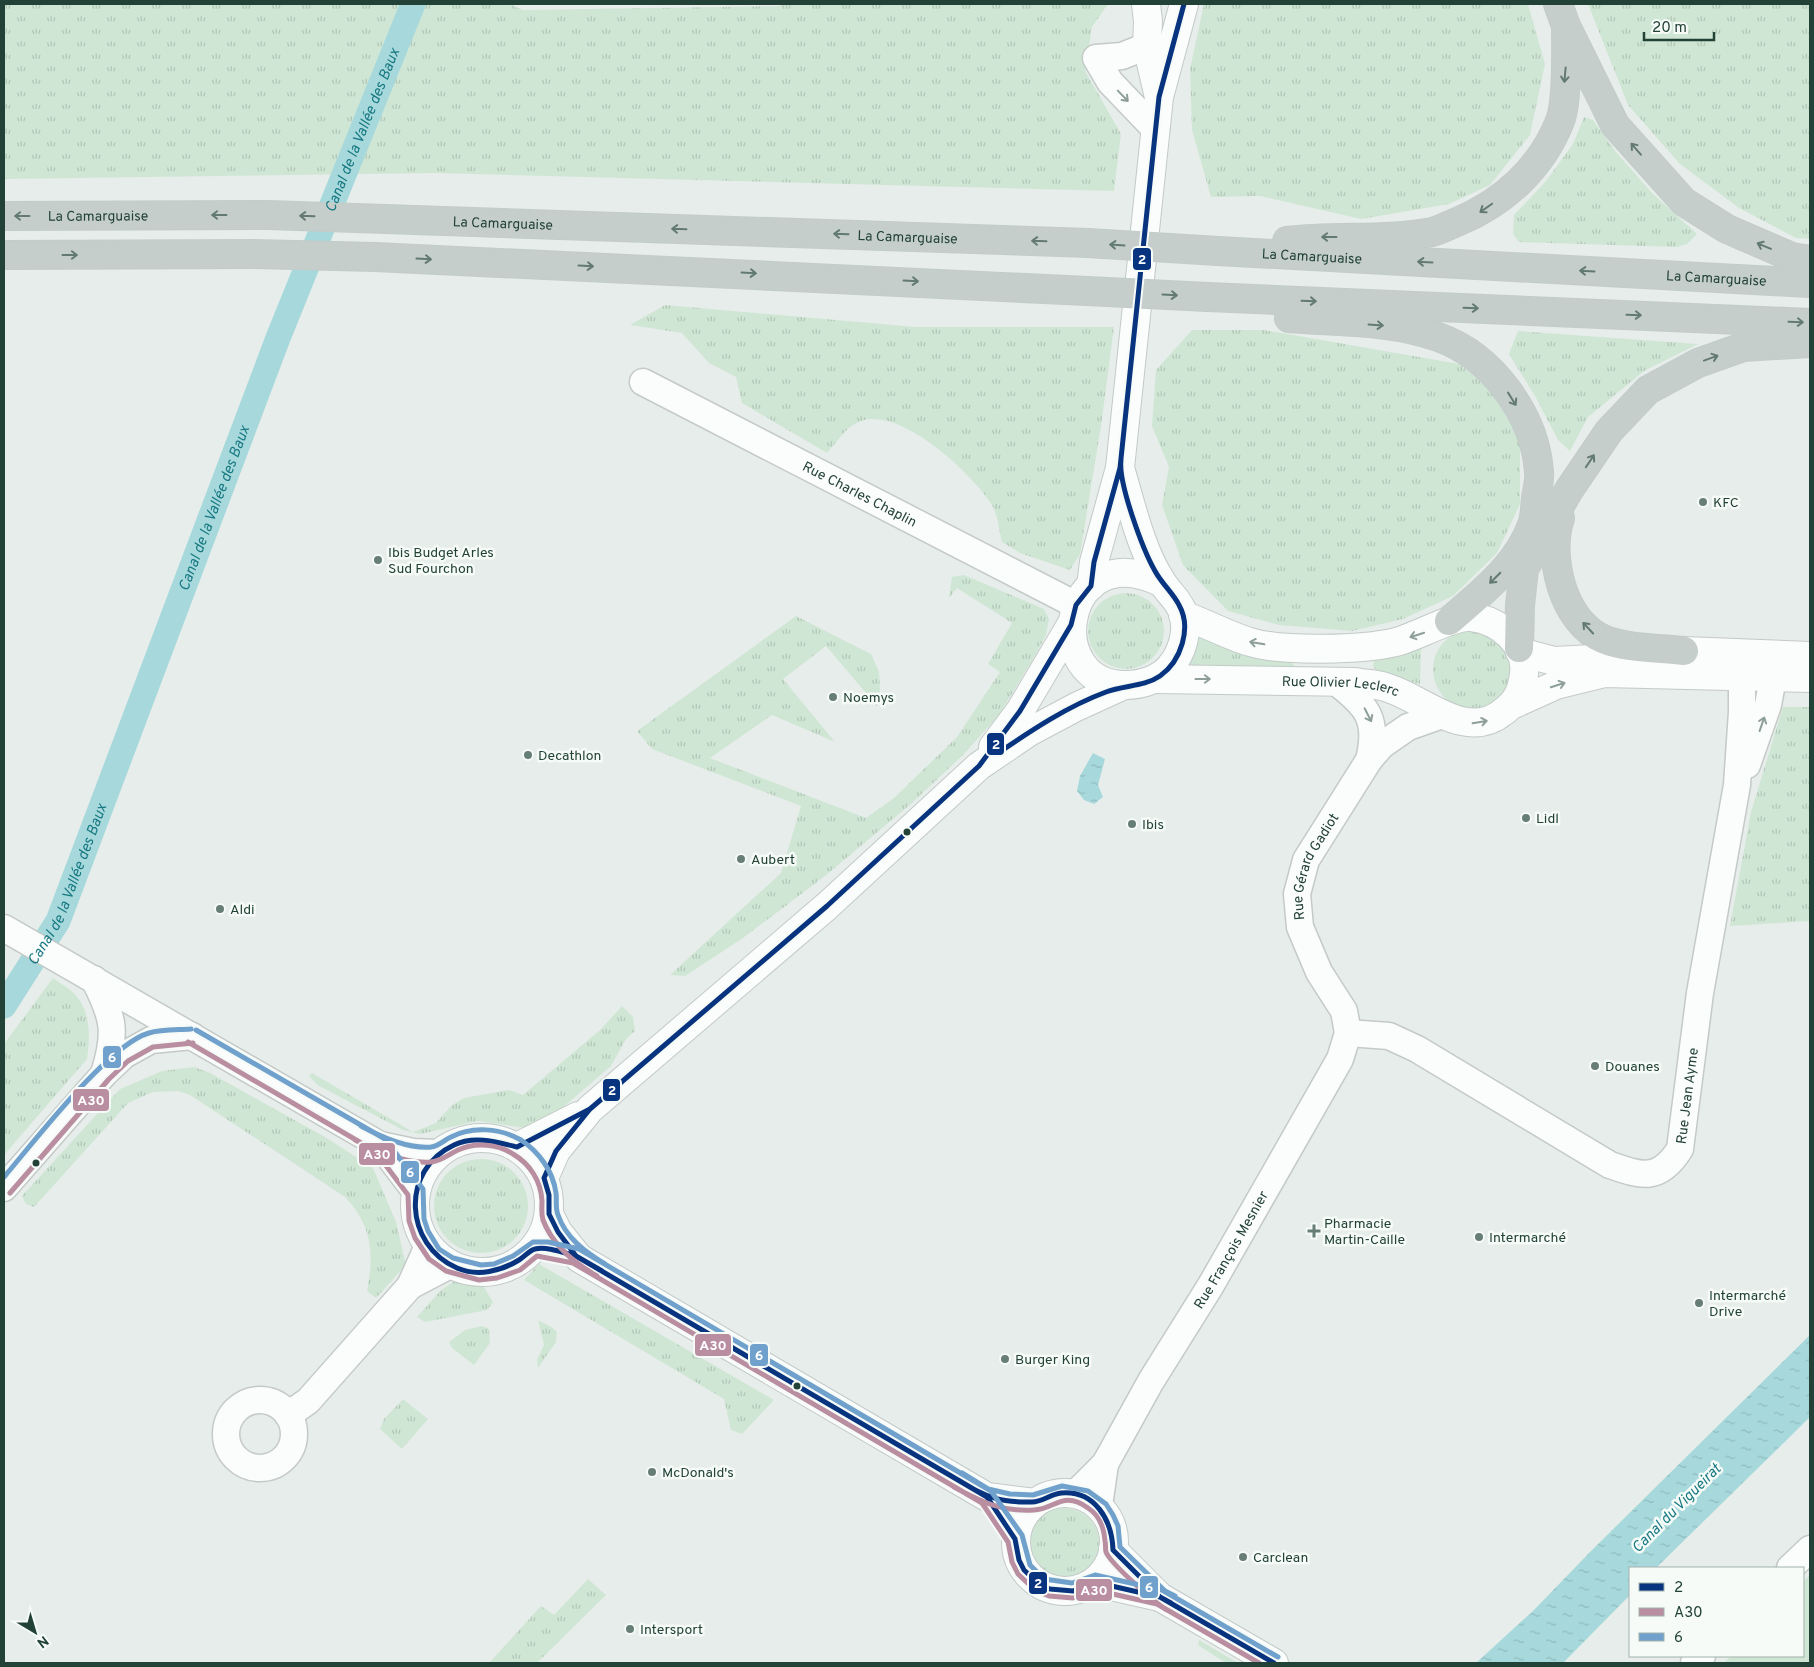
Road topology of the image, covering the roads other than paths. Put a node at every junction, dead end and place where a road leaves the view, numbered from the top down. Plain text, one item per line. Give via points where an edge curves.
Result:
1 (1146, 4) edge
2 (1184, 4) edge
3 (1562, 15) edge
4 (1147, 46) junction
5 (1159, 97) junction
6 (1156, 130) junction
7 (4, 216) edge
8 (1218, 251) junction
9 (4, 255) edge
10 (1810, 260) edge
11 (1810, 283) edge
12 (1208, 297) junction
13 (1810, 323) edge
14 (1810, 343) edge
15 (644, 382) dead end
16 (1120, 468) junction
17 (1570, 490) junction
18 (1162, 583) junction
19 (1079, 605) junction
20 (1183, 614) junction
21 (1449, 621) junction
22 (1520, 650) junction
23 (1684, 651) junction
24 (1810, 656) edge
25 (1742, 677) junction
26 (1773, 678) junction
27 (1810, 678) edge
28 (1154, 679) junction
29 (1336, 682) junction
30 (1124, 686) junction
31 (1514, 704) junction
32 (1442, 714) junction
33 (1369, 760) junction
34 (978, 766) junction
35 (1737, 785) junction
36 (4, 928) edge
37 (91, 977) junction
38 (1348, 1032) junction
39 (192, 1036) junction
40 (104, 1074) junction
41 (590, 1109) junction
42 (380, 1145) junction
43 (517, 1147) junction
44 (438, 1153) junction
45 (544, 1178) junction
46 (4, 1188) edge
47 (416, 1192) junction
48 (549, 1214) junction
49 (428, 1246) junction
50 (534, 1249) junction
51 (576, 1256) junction
52 (450, 1265) junction
53 (410, 1286) junction
54 (288, 1415) dead end
55 (987, 1497) junction
56 (1087, 1500) junction
57 (1035, 1503) junction
58 (1015, 1539) junction
59 (1810, 1549) edge
60 (1113, 1550) junction
61 (1791, 1567) edge
62 (1094, 1582) junction
63 (1160, 1596) junction
64 (1274, 1663) edge

1 - 4 main road
2 - 5 main road
3 -> 8 highway via 1566,70 1560,120 1520,183 1481,212 1434,232 1313,238
10 -> 3 highway via 1792,258 1727,229 1684,202 1615,125
4 - 5 main road
4 -> 6 street via 1122,56 1096,58 1110,82
5 - 6 main road
6 - 16 main road
8 -> 7 highway, La Camarguaise, bridge via 1088,243 391,218
11 -> 8 highway, La Camarguaise
9 -> 12 highway, bridge via 375,256
12 -> 13 highway
12 -> 21 highway via 1269,316 1401,327 1439,337 1472,353 1506,389 1524,418 1536,448 1539,474 1532,524 1511,562
17 -> 14 highway via 1610,431 1648,390 1698,363 1743,346
15 - 19 street, Rue Charles Chaplin
16 - 18 main road via 1145,546
16 - 19 main road
17 - 22 highway via 1524,569
23 -> 17 highway via 1605,640 1590,632 1568,603 1558,577 1554,550 1556,532
18 - 19 main road via 1145,574 1126,572 1107,576
18 - 20 main road via 1176,597
19 - 30 main road via 1073,642 1080,659 1106,682
19 - 34 main road via 1020,711
21 -> 20 main road via 1423,634 1371,647 1326,648 1250,642
20 - 28 main road via 1185,634 1180,652 1170,668
21 - 22 main road via 1469,617 1488,621 1507,632
22 - 23 main road via 1554,661 1645,657
22 - 31 main road via 1525,666 1522,686
23 - 24 main road
25 - 26 main road, Rue Olivier Leclerc
31 -> 25 main road, Rue Olivier Leclerc via 1556,685 1604,673
25 - 35 street, Rue Jean Ayme
26 - 27 main road, Rue Olivier Leclerc
35 -> 26 street, Rue Jean Ayme via 1768,705
28 -> 29 main road, Rue Olivier Leclerc
28 - 30 main road via 1140,685
29 - 32 main road, Rue Olivier Leclerc via 1386,687
29 -> 33 street, Rue Gérard Gadiot via 1352,694 1370,715 1374,742
30 - 34 main road via 1029,732
32 -> 31 main road, Rue Olivier Leclerc via 1471,723 1484,722 1499,716
32 - 33 street, Rue Gérard Gadiot via 1408,727 1382,745
33 - 38 street, Rue Gérard Gadiot via 1306,860 1297,894 1300,927 1318,972 1344,1011
34 - 41 main road via 833,900
35 - 38 street, Rue Jean Ayme via 1700,993 1680,1149 1671,1163 1659,1172 1638,1175 1610,1165 1416,1049 1389,1036
36 - 37 street
37 - 39 street
37 - 40 street via 107,1005 113,1028 113,1046
38 - 56 street, Rue François Mesnier via 1340,1059 1211,1285 1151,1381
39 - 40 street via 151,1040 124,1055
39 - 42 street
40 - 46 street
41 - 43 main road
41 - 45 main road via 556,1151
42 - 44 street
42 - 47 street
43 - 44 main road via 498,1139 477,1137 456,1142
43 - 45 main road via 533,1160
44 - 47 main road via 424,1170
45 - 48 main road via 549,1195
47 - 49 main road via 416,1220
48 - 50 main road via 544,1233
48 - 51 main road
49 - 52 main road
49 - 53 street
50 - 51 main road
50 - 52 main road via 517,1263 496,1271 480,1273
51 - 55 main road
52 - 53 street
53 - 54 street via 308,1401
55 - 57 main road
55 - 58 main road
56 - 57 main road via 1061,1493
56 - 60 main road via 1112,1526
57 - 58 main road via 1021,1518
58 - 62 main road via 1017,1555 1024,1570 1040,1585 1073,1591
59 - 61 street
60 - 62 main road via 1107,1568
60 - 63 main road
62 - 63 main road
63 - 64 main road

